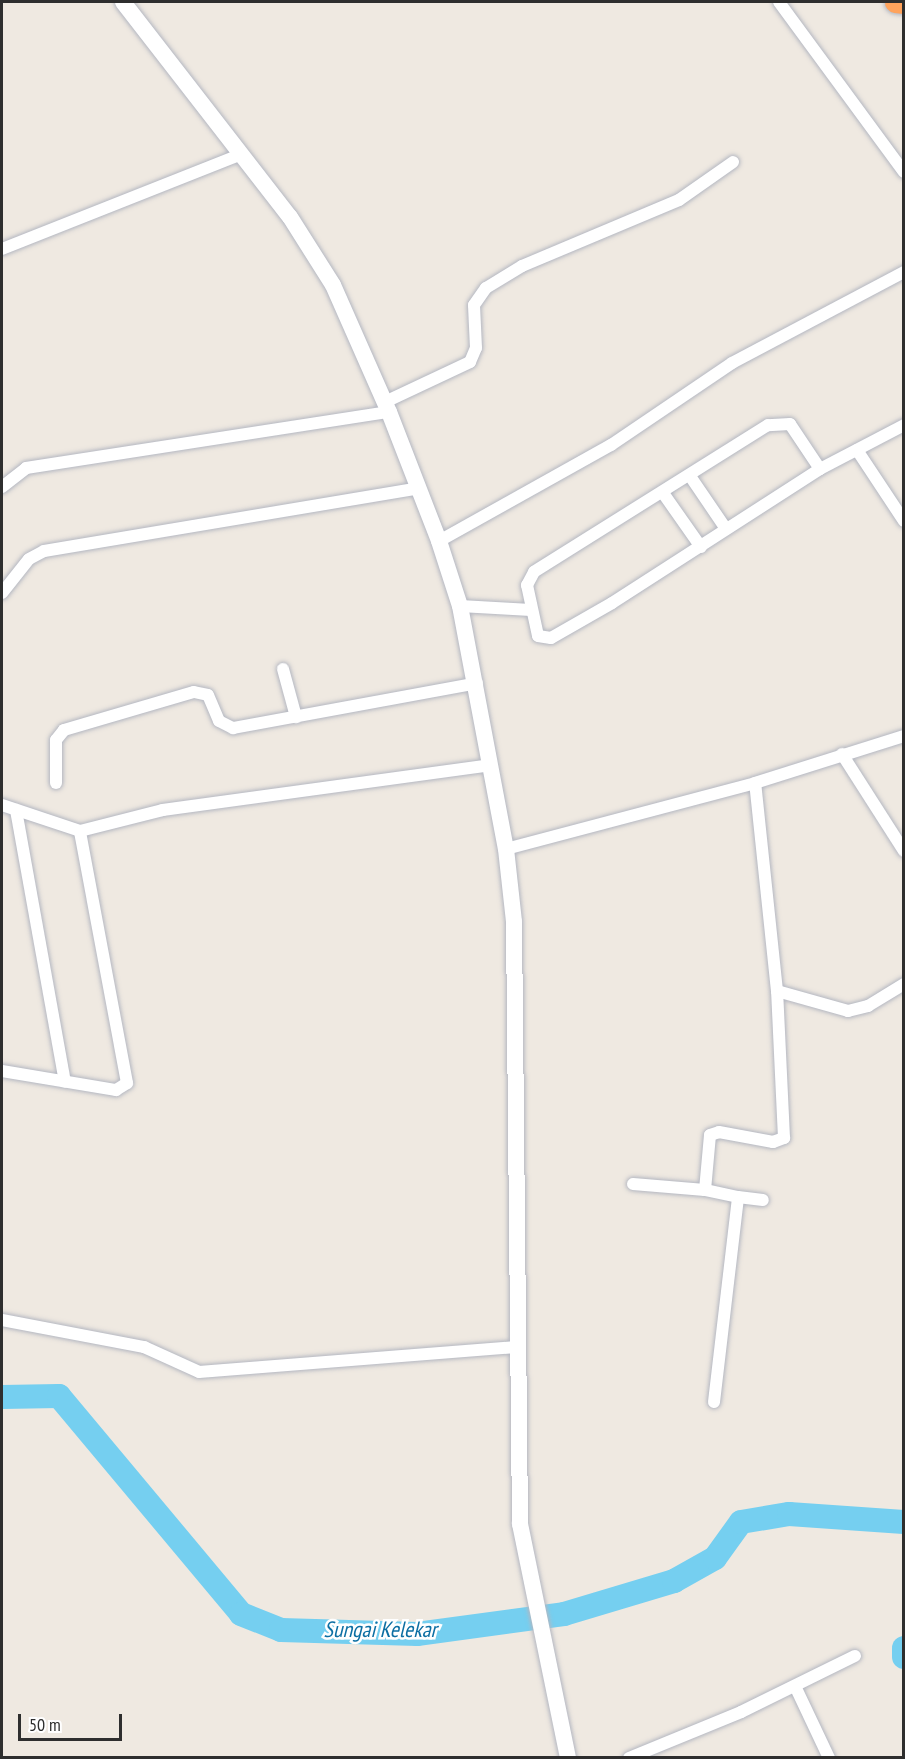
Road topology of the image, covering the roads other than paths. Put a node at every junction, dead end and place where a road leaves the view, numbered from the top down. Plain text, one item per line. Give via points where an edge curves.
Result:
1 (123, 2) edge
2 (779, 2) edge
3 (895, 2) edge
4 (903, 3) edge
5 (243, 154) junction
6 (733, 162) dead end
7 (903, 172) edge
8 (2, 249) edge
9 (903, 272) edge
10 (387, 407) junction
11 (903, 425) edge
12 (857, 450) junction
13 (820, 469) junction
14 (690, 476) junction
15 (2, 487) edge
16 (419, 488) junction
17 (663, 493) junction
18 (903, 521) edge
19 (726, 529) junction
20 (439, 541) junction
21 (701, 547) junction
22 (2, 593) edge
23 (460, 606) junction
24 (531, 610) junction
25 (283, 669) dead end
26 (477, 683) junction
27 (296, 717) junction
28 (903, 736) edge
29 (842, 754) junction
30 (491, 765) junction
31 (56, 783) dead end
32 (755, 783) junction
33 (2, 805) edge
34 (16, 810) junction
35 (80, 831) junction
36 (506, 849) junction
37 (903, 851) edge
38 (903, 984) edge
39 (777, 991) junction
40 (2, 1071) edge
41 (65, 1082) junction
42 (633, 1184) dead end
43 (705, 1190) junction
44 (738, 1197) junction
45 (763, 1200) dead end
46 (2, 1320) edge
47 (519, 1347) junction
48 (714, 1402) dead end
49 (855, 1656) dead end
50 (795, 1686) junction
51 (647, 1755) edge
52 (568, 1758) edge
53 (629, 1758) edge
54 (829, 1758) edge

1 - 5 street
2 - 7 street
3 - 4 highway
5 - 8 street
5 - 10 street via 290,217 333,285
6 - 10 street via 679,200 522,266 486,288 474,305 476,348 470,362
9 - 20 street via 732,363 611,445
10 - 15 street via 26,468
10 - 16 street
11 - 12 street
12 - 13 street
12 - 18 street
13 - 14 street via 793,426 777,422
13 - 19 street
14 - 17 street
14 - 19 street
16 - 20 street
16 - 22 street via 44,551 29,559
17 - 21 street
17 - 24 street via 534,572 527,581
19 - 21 street
20 - 23 street
21 - 24 street via 551,638 538,636
23 - 24 street
23 - 26 street
25 - 27 street
26 - 27 street
26 - 30 street
27 - 31 street via 228,728 219,722 208,695 194,692 64,729 56,740
28 - 29 street
29 - 32 street
29 - 37 street
30 - 35 street via 163,810
30 - 36 street
32 - 36 street
32 - 39 street
33 - 34 street
34 - 35 street via 39,814
34 - 41 street
35 - 41 street via 127,1083 116,1090
36 - 47 street via 514,922
38 - 39 street via 868,1006 848,1011
39 - 43 street via 784,1138 773,1142 713,1132
40 - 41 street
42 - 43 street
43 - 44 street
44 - 45 street
44 - 48 street
46 - 47 street via 144,1347 199,1372
47 - 52 street via 520,1524
49 - 50 street
50 - 51 street
50 - 54 street
51 - 53 street

